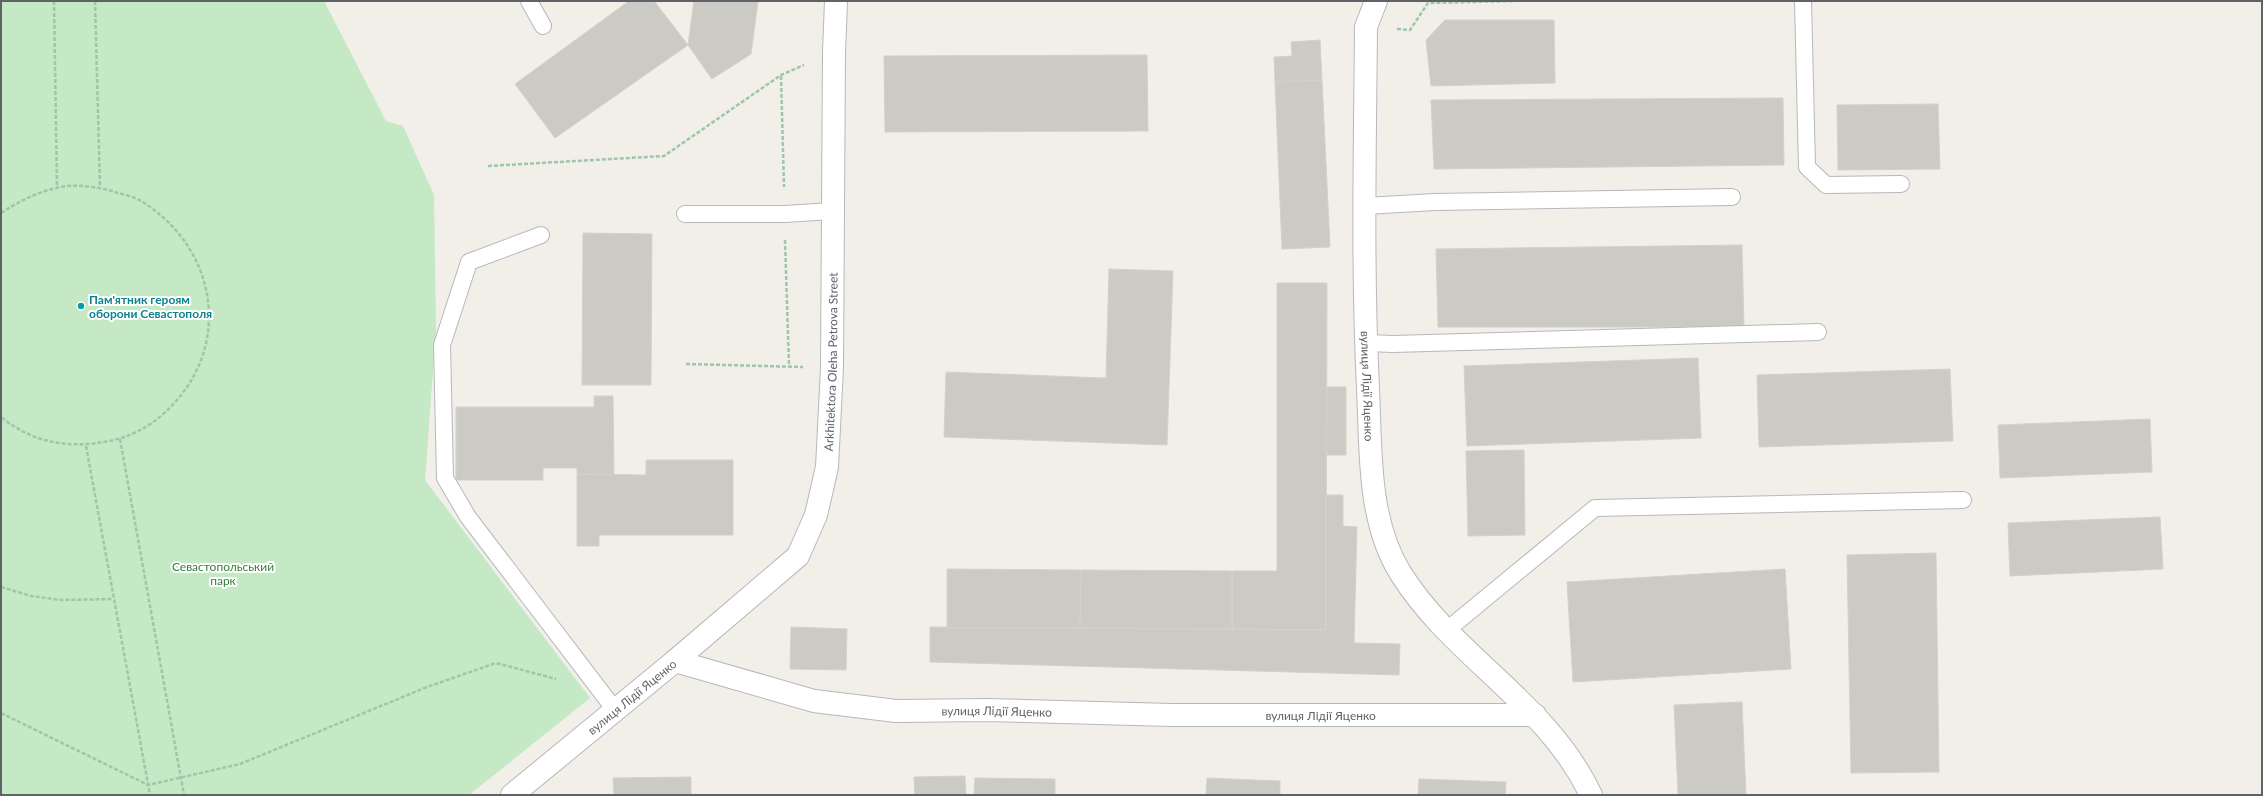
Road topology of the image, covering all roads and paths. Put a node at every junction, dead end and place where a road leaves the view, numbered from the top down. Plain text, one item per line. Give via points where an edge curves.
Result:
1 (54, 1) edge
2 (95, 1) edge
3 (529, 1) edge
4 (836, 1) edge
5 (1376, 1) edge
6 (1513, 1) edge
7 (1803, 1) edge
8 (543, 26) dead end
9 (1366, 27) junction
10 (834, 52) junction
11 (488, 166) dead end
12 (1901, 184) dead end
13 (100, 187) junction
14 (57, 188) junction
15 (1732, 197) dead end
16 (1365, 206) junction
17 (832, 211) junction
18 (1, 213) edge
19 (685, 214) dead end
20 (541, 235) dead end
21 (1818, 332) dead end
22 (1366, 343) junction
23 (686, 364) dead end
24 (832, 368) junction
25 (1, 417) edge
26 (120, 439) junction
27 (86, 446) junction
28 (1963, 500) dead end
29 (1, 587) edge
30 (113, 599) junction
31 (1447, 630) junction
32 (675, 661) junction
33 (601, 691) junction
34 (615, 710) junction
35 (1, 713) edge
36 (1535, 715) junction
37 (181, 778) junction
38 (148, 785) junction
39 (150, 795) edge
40 (184, 795) edge
41 (512, 795) edge
42 (1591, 795) edge

1 - 14 path
2 - 13 path
3 - 8 lane
4 - 10 street, Arkhitektora Oleha Petrova Street
5 - 9 street, вулиця Лідії Яценко
6 - 9 path via 1428,3 1410,30
7 - 12 lane via 1807,167 1826,185
9 - 16 street, вулиця Лідії Яценко
10 - 11 path via 781,75 664,156
10 - 17 street, Arkhitektora Oleha Petrova Street
13 - 14 path
13 - 26 path via 140,200 174,226 198,261 209,302 207,345 192,384 163,416 127,438
14 - 18 path via 26,198
15 - 16 lane via 1443,202
16 - 22 street, вулиця Лідії Яценко
17 - 19 lane via 785,214
17 - 24 street, Arkhitektora Oleha Petrova Street
20 - 33 lane via 469,262 442,345 445,478 468,517
21 - 22 lane
22 - 31 street, вулиця Лідії Яценко via 1372,472 1376,506 1384,537 1400,573 1424,606
23 - 24 path
24 - 32 street, Arkhitektora Oleha Petrova Street via 827,467 816,515 798,556
25 - 27 path via 14,428 48,442
26 - 27 path
26 - 37 path
27 - 30 path
28 - 31 lane via 1595,508
29 - 30 path via 31,596 62,600
30 - 38 path
31 - 36 street, вулиця Лідії Яценко
32 - 34 street, вулиця Лідії Яценко
32 - 36 street, вулиця Лідії Яценко via 814,701 896,711 987,710 1171,715
33 - 34 lane
33 - 37 path via 496,663 427,687 240,764
34 - 41 street, вулиця Лідії Яценко
35 - 38 path
36 - 42 street, вулиця Лідії Яценко via 1560,742 1580,772
37 - 38 path
37 - 40 path
38 - 39 path

